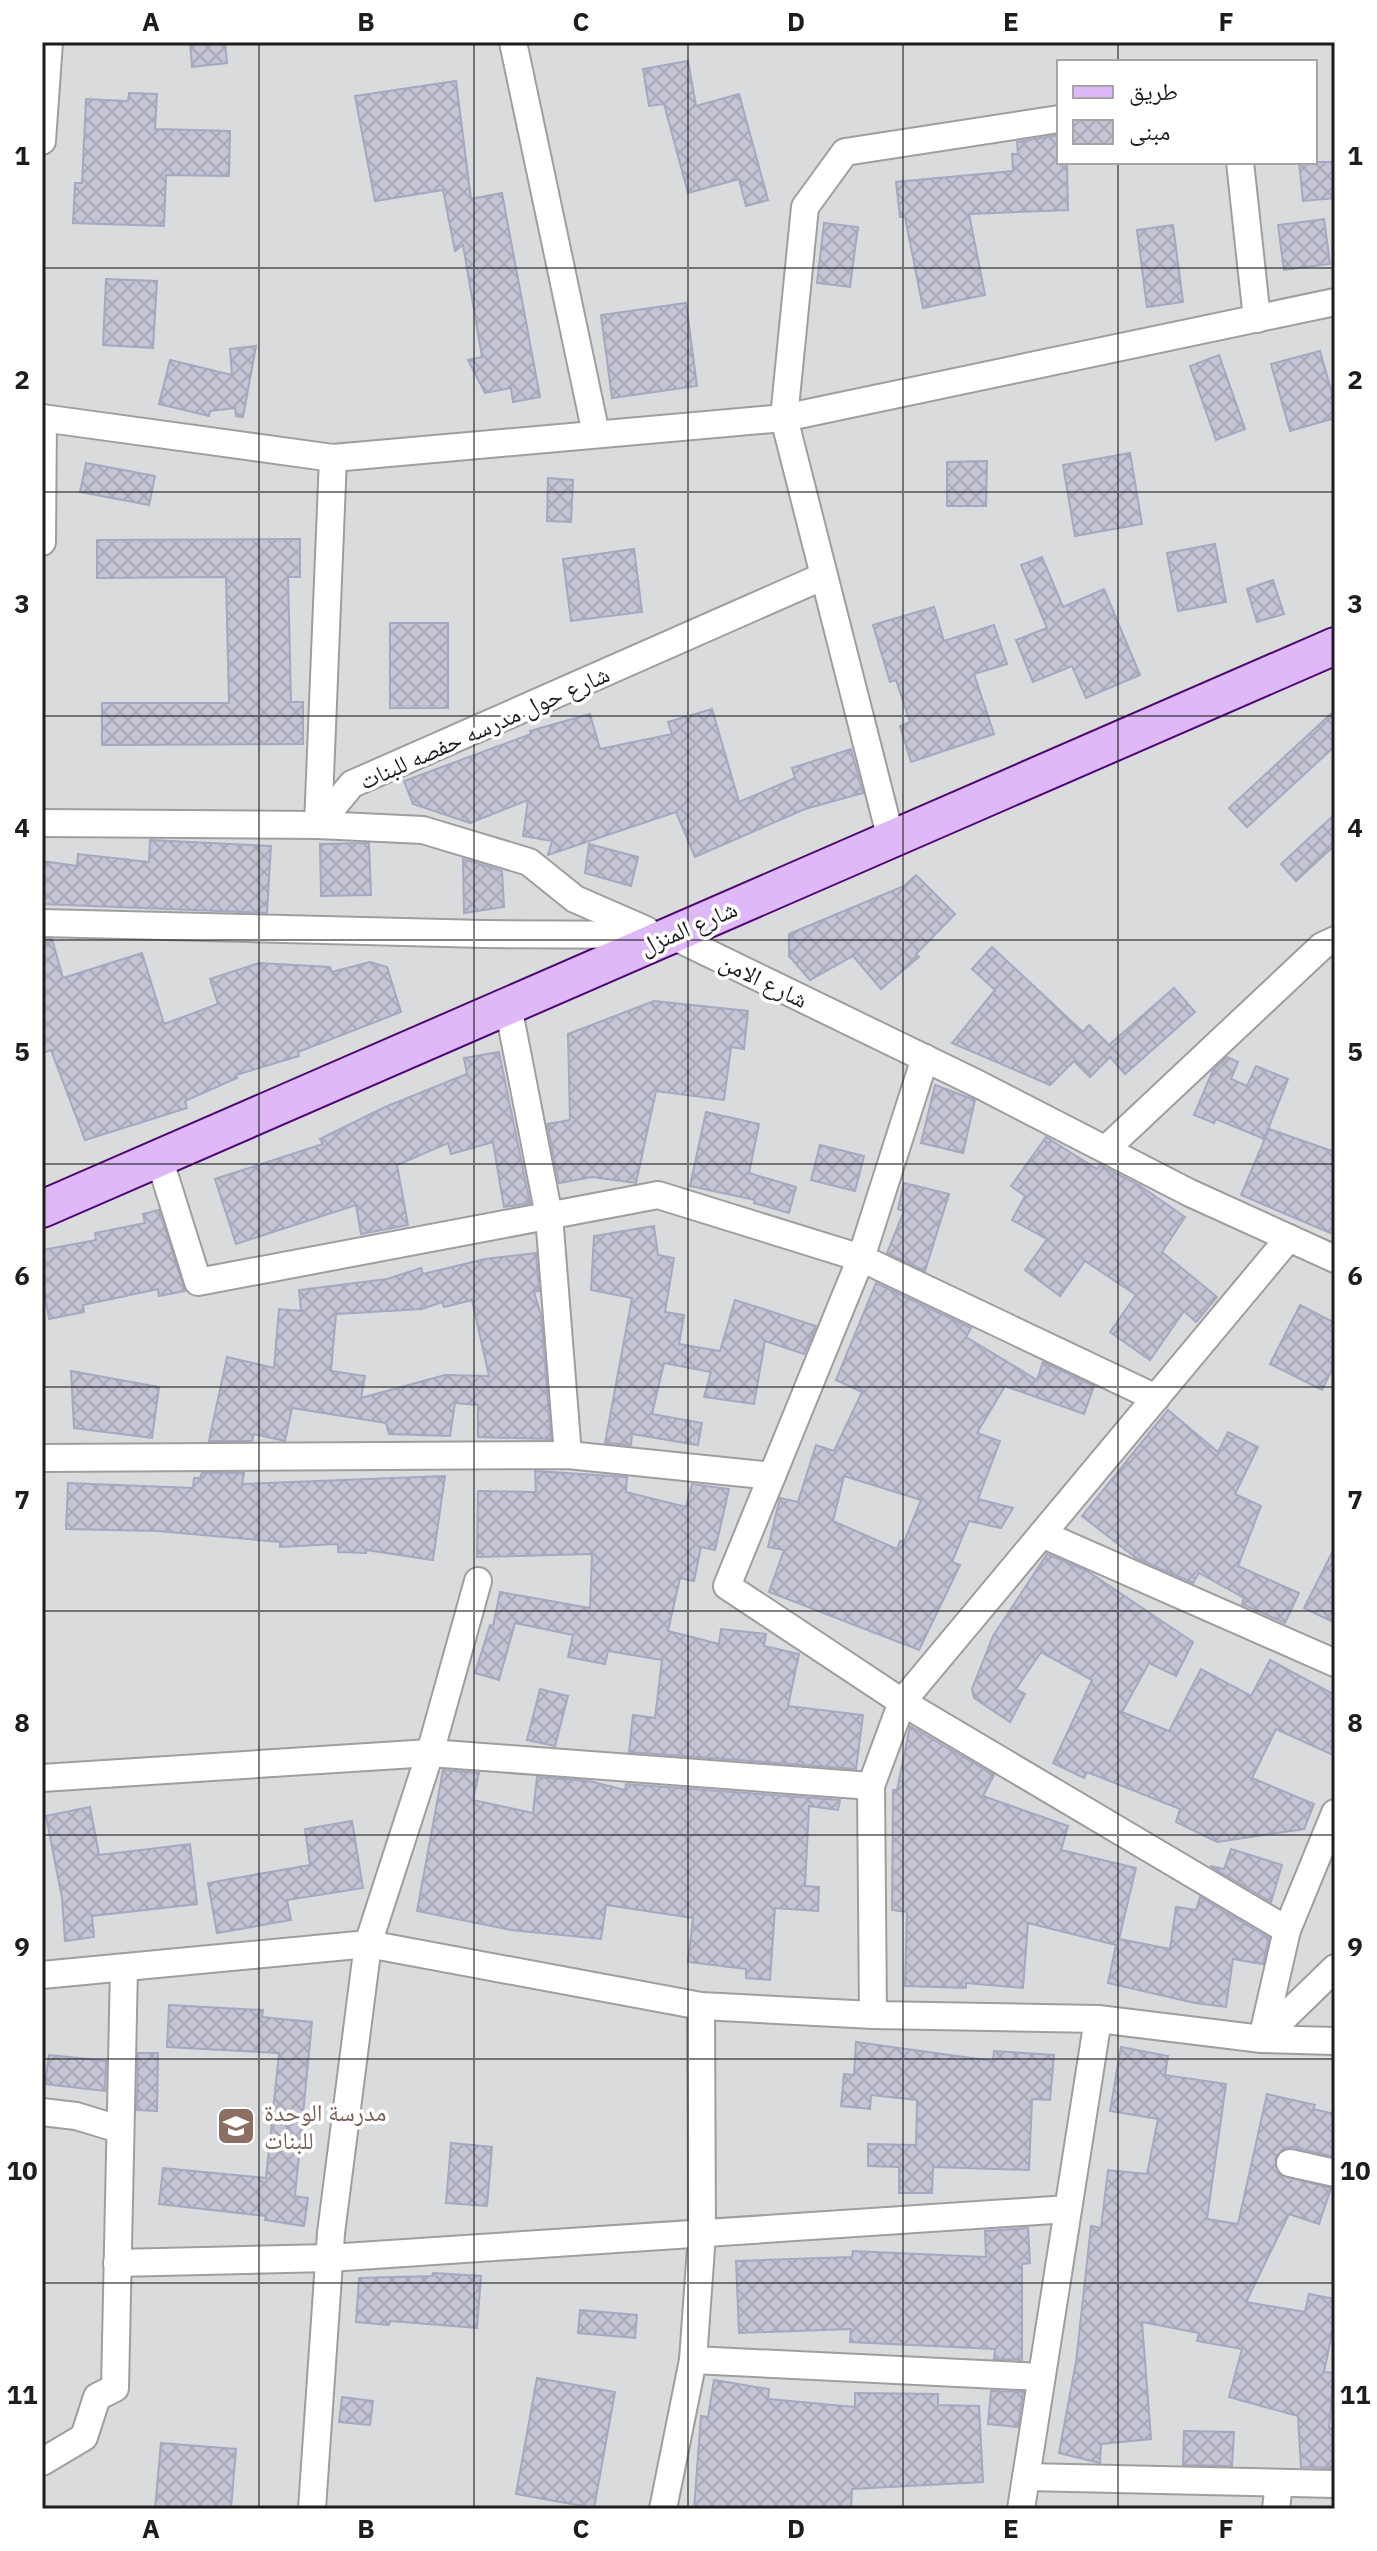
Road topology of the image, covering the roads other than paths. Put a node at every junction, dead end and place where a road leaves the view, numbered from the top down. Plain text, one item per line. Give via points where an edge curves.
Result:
1 (49, 42) edge
2 (513, 42) edge
3 (1057, 119) edge
4 (42, 141) edge
5 (1240, 164) edge
6 (1335, 302) edge
7 (1257, 319) junction
8 (43, 418) edge
9 (784, 418) junction
10 (596, 434) junction
11 (333, 458) junction
12 (42, 542) edge
13 (824, 576) junction
14 (1335, 646) edge
15 (42, 823) edge
16 (318, 825) junction
17 (891, 839) junction
18 (42, 923) edge
19 (664, 935) junction
20 (1335, 940) edge
21 (508, 1006) junction
22 (925, 1058) junction
23 (1106, 1149) junction
24 (159, 1158) junction
25 (42, 1209) edge
26 (549, 1216) junction
27 (1289, 1238) junction
28 (861, 1258) junction
29 (1335, 1259) edge
30 (1156, 1398) junction
31 (568, 1455) junction
32 (42, 1458) edge
33 (772, 1476) junction
34 (1042, 1534) junction
35 (478, 1581) dead end
36 (1335, 1663) edge
37 (902, 1702) junction
38 (430, 1753) junction
39 (42, 1778) edge
40 (871, 1786) junction
41 (1335, 1813) edge
42 (1287, 1930) junction
43 (368, 1944) junction
44 (124, 1968) junction
45 (1335, 1968) edge
46 (42, 1975) edge
47 (701, 2006) junction
48 (873, 2015) junction
49 (1098, 2019) junction
50 (1262, 2039) junction
51 (1335, 2041) edge
52 (42, 2112) edge
53 (119, 2129) junction
54 (1290, 2163) dead end
55 (1335, 2173) edge
56 (1068, 2209) junction
57 (702, 2234) junction
58 (329, 2258) junction
59 (117, 2263) junction
60 (693, 2360) junction
61 (1041, 2377) junction
62 (42, 2462) edge
63 (1026, 2477) junction
64 (1279, 2483) junction
65 (1335, 2484) edge
66 (319, 2508) edge
67 (663, 2509) edge
68 (1021, 2509) edge
69 (1276, 2509) edge

1 - 4 street
2 - 10 street
3 - 9 street via 845,152 805,207
5 - 7 street
6 - 7 street
7 - 9 street
8 - 11 street
8 - 12 street
9 - 10 street
9 - 13 street
10 - 11 street
11 - 16 street, شارع حول مدرسه حفصه للبنات
13 - 16 street, شارع حول مدرسه حفصه للبنات via 352,784
13 - 17 street
14 - 17 street, شارع المنزل
15 - 16 street
16 - 19 street via 423,830 529,862 575,899
17 - 19 street, شارع المنزل
18 - 19 street, شارع الامن
19 - 21 street, شارع المنزل
19 - 22 street, شارع الامن
20 - 23 street via 1322,946
21 - 24 street, شارع المنزل
21 - 26 street
22 - 23 street, شارع الامن
22 - 28 street
23 - 27 street, شارع الامن
24 - 25 street, شارع المنزل
24 - 26 street via 198,1282
26 - 28 street via 658,1195
26 - 31 street
27 - 29 street, شارع الامن
27 - 30 street
28 - 30 street
28 - 33 street
30 - 34 street
31 - 32 street
31 - 33 street
33 - 37 street via 727,1586
34 - 36 street
34 - 37 street
35 - 38 street
37 - 40 street
37 - 42 street
38 - 39 street
38 - 40 street
38 - 43 street
40 - 48 street
41 - 42 street
42 - 50 street
43 - 44 street
43 - 47 street
43 - 58 street
44 - 46 street
44 - 53 street
45 - 50 street
47 - 48 street
47 - 57 street
48 - 49 street
49 - 50 street
49 - 56 street
50 - 51 street
52 - 53 street
53 - 59 street
54 - 55 street
56 - 57 street
56 - 61 street
57 - 58 street
57 - 60 street
58 - 59 street
58 - 66 street
59 - 62 street via 115,2388 97,2397 84,2437
60 - 61 street
60 - 67 street
61 - 63 street
63 - 64 street
63 - 68 street
64 - 65 street
64 - 69 street

